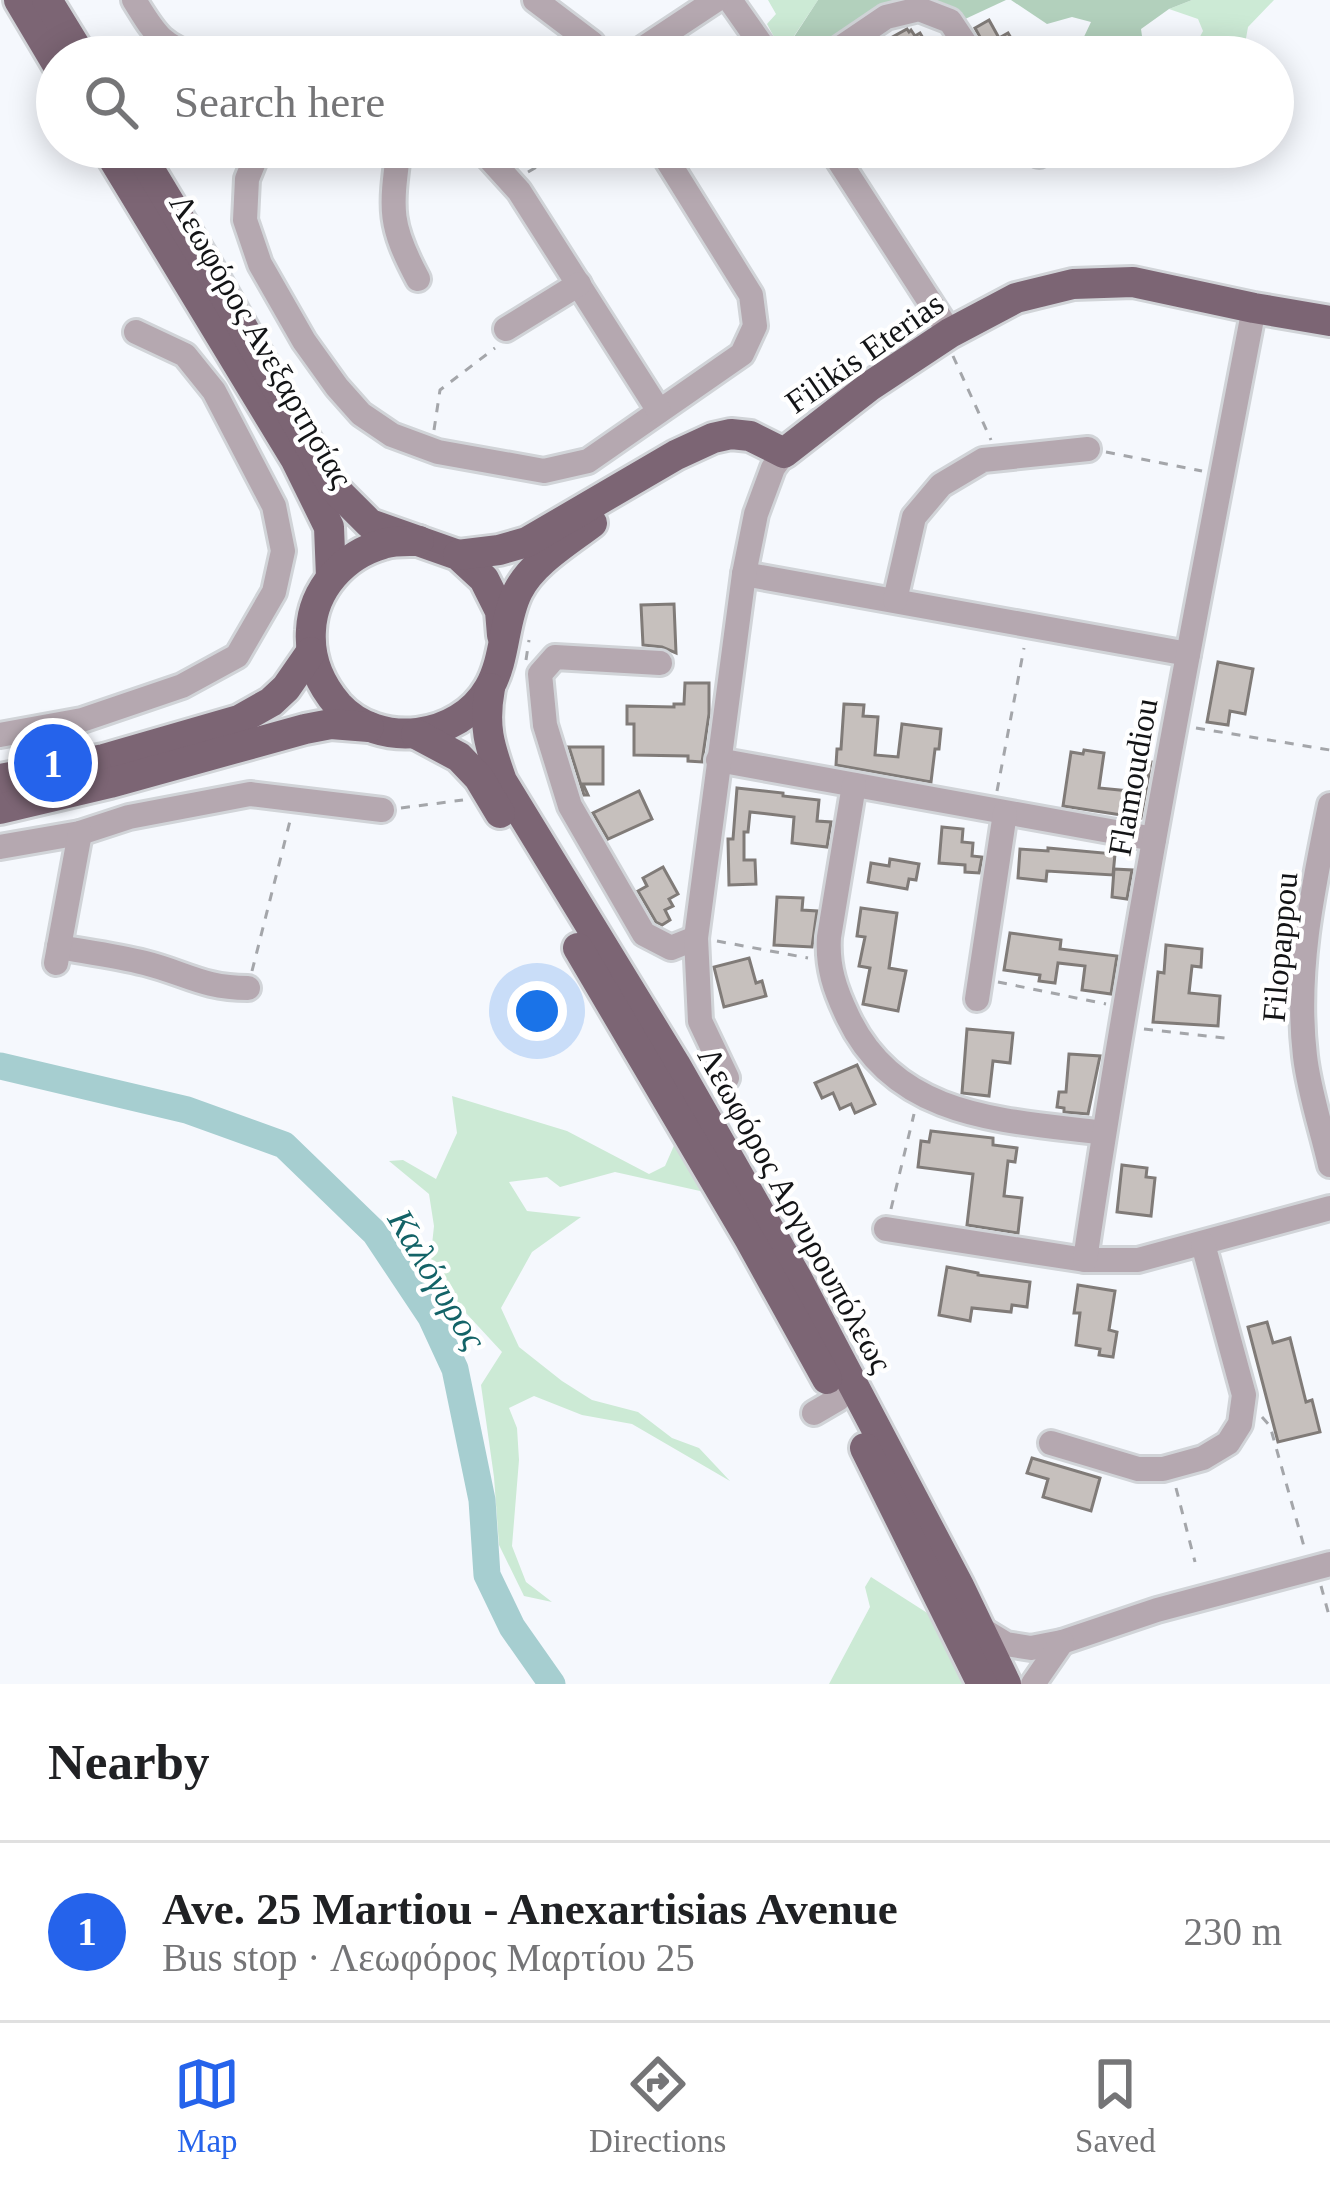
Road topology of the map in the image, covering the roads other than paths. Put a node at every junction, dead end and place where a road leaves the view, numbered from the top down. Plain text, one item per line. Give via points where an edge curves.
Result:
1 (19, 0) edge
2 (47, 0) edge
3 (134, 0) edge
4 (535, 0) edge
5 (716, 0) edge
6 (730, 0) edge
7 (40, 36) edge
8 (69, 36) edge
9 (156, 36) edge
10 (583, 36) edge
11 (662, 36) edge
12 (755, 36) edge
13 (858, 36) edge
14 (960, 36) edge
15 (119, 168) edge
16 (149, 168) edge
17 (252, 168) edge
18 (397, 168) edge
19 (498, 168) edge
20 (671, 168) edge
21 (843, 168) edge
22 (418, 279) dead end
23 (579, 284) junction
24 (1254, 308) junction
25 (1330, 321) edge
26 (506, 329) road end
27 (136, 332) dead end
28 (948, 334) junction
29 (659, 411) junction
30 (1088, 448) road end
31 (784, 453) junction
32 (676, 455) junction
33 (419, 541) junction
34 (458, 555) junction
35 (744, 574) junction
36 (331, 577) junction
37 (896, 600) junction
38 (503, 647) junction
39 (311, 652) junction
40 (1188, 654) junction
41 (660, 663) dead end
42 (490, 688) junction
43 (369, 727) junction
44 (416, 734) junction
45 (0, 735) edge
46 (718, 760) junction
47 (0, 779) edge
48 (854, 785) junction
49 (489, 789) junction
50 (1330, 805) edge
51 (0, 809) edge
52 (382, 810) road end
53 (999, 812) junction
54 (80, 833) junction
55 (1154, 839) junction
56 (0, 847) edge
57 (1323, 875) edge
58 (695, 938) junction
59 (248, 988) road end
60 (979, 989) road end
61 (727, 1078) dead end
62 (1104, 1133) junction
63 (1330, 1166) edge
64 (1330, 1208) edge
65 (886, 1229) road end
66 (1203, 1244) junction
67 (1085, 1260) junction
68 (1051, 1443) dead end
69 (1320, 1566) edge
70 (979, 1627) junction
71 (1062, 1642) junction
72 (982, 1684) edge
73 (1006, 1684) edge
74 (1033, 1684) edge

1 - 7 main road
2 - 8 main road
3 - 9 street
4 - 10 street
5 - 11 street
6 - 12 street
13 - 14 street via 886,17 919,9 950,21
15 - 36 main road, Λεωφόρος Ανεξαρτησίας via 296,460 328,527
16 - 33 main road, Λεωφόρος Ανεξαρτησίας via 333,487 370,524
17 - 29 street via 245,220 260,265 337,387 392,435 544,471 588,461
18 - 22 street via 392,208
19 - 23 street
20 - 29 street via 751,295 755,326 742,354
21 - 28 street
23 - 26 street
23 - 29 street
24 - 25 main road, Filikis Eterias
24 - 28 main road, Filikis Eterias via 1133,282 1073,284 1016,298
24 - 40 street, Flamoudiou
27 - 45 street via 185,356 214,391 274,506 284,550 274,592 237,656 182,686 82,720
28 - 31 main road, Filikis Eterias
30 - 37 street via 983,460 941,485 914,517
31 - 32 main road via 731,434
31 - 35 street, Filikis Eterias via 756,514
32 - 34 main road via 527,542
32 - 38 main road via 526,577
33 - 34 main road
33 - 36 main road via 386,542
34 - 38 main road via 484,579 500,611
35 - 37 street
35 - 46 street, Filikis Eterias
36 - 39 main road via 310,626
37 - 40 street
38 - 42 main road
39 - 43 main road via 341,709
39 - 47 main road via 272,702 239,720
40 - 55 street, Flamoudiou
41 - 58 street via 555,657 540,674 544,725 570,806 644,934 671,948
42 - 44 main road via 445,727
42 - 49 main road
43 - 44 main road
43 - 51 main road via 305,729
44 - 49 main road via 459,757
46 - 48 street
46 - 58 street, Filikis Eterias
48 - 53 street
48 - 62 street via 828,961 858,1040 883,1070 970,1115
49 - 70 main road, Λεωφόρος Αργυρουπόλεως via 675,1064
49 - 72 main road, Λεωφόρος Αργυρουπόλεως via 750,1240 826,1406
50 - 57 street, Filopappou
52 - 54 street via 250,794
53 - 55 street
53 - 60 street
54 - 56 street
54 - 59 street via 57,955 149,964 201,983
55 - 62 street, Flamoudiou
57 - 63 street, Filopappou via 1301,993 1305,1059
58 - 61 street, Filikis Eterias via 700,1022
62 - 67 street, Flamoudiou
64 - 66 street
65 - 67 street
66 - 67 street via 1138,1260
66 - 68 street via 1244,1395 1228,1443 1171,1467 1138,1469
69 - 71 street
70 - 71 street via 1006,1644
70 - 73 main road, Λεωφόρος Αργυρουπόλεως
71 - 74 street

